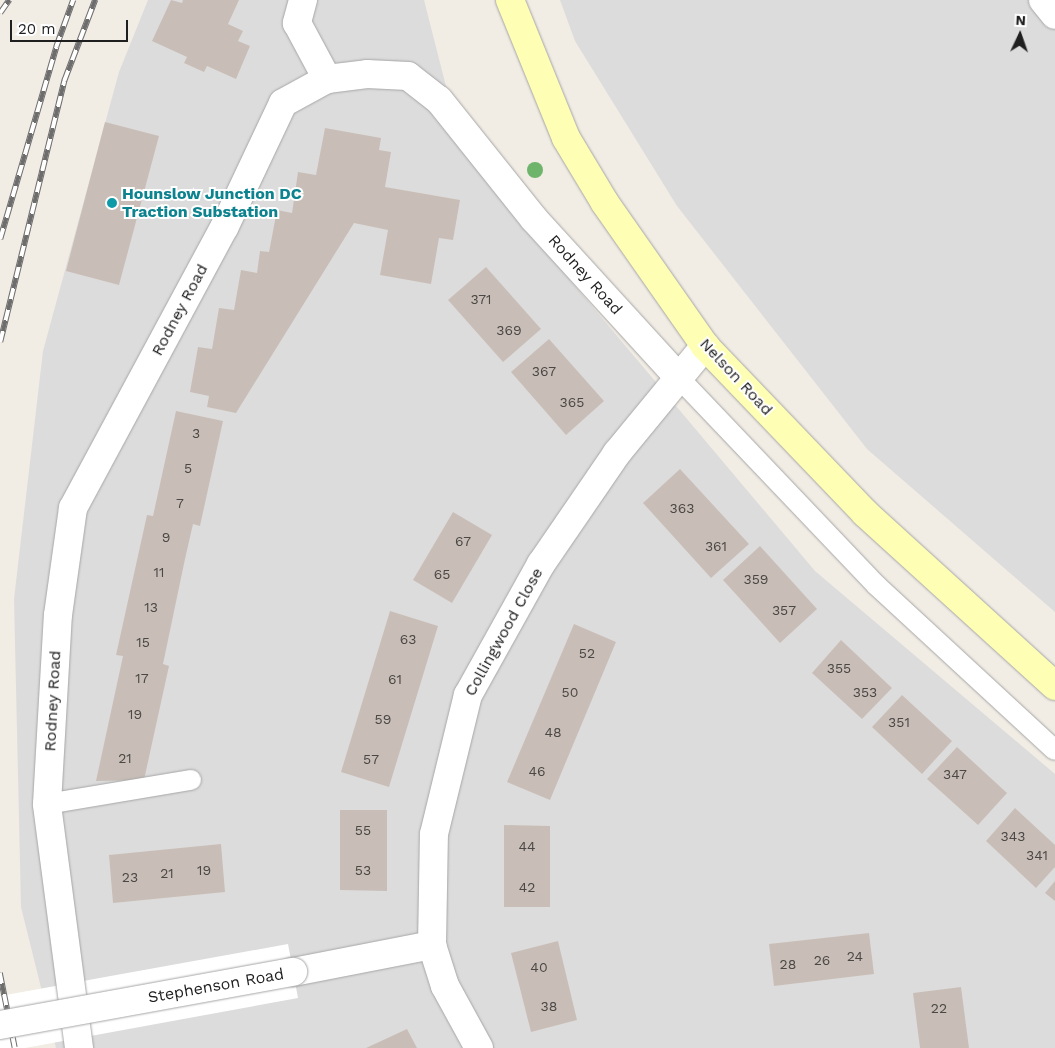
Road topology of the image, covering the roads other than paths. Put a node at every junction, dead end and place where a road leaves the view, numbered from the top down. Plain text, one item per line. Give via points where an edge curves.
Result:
1 (303, 0) edge
2 (510, 0) edge
3 (1043, 0) edge
4 (1055, 15) edge
5 (327, 79) junction
6 (705, 346) junction
7 (679, 378) junction
8 (1055, 686) edge
9 (1055, 750) edge
10 (191, 780) dead end
11 (47, 804) junction
12 (432, 945) junction
13 (0, 1026) edge
14 (79, 1048) edge
15 (479, 1048) edge

1 - 5 street via 297,23
2 - 6 main road, Nelson Road via 566,138 605,203
3 - 4 street
5 - 7 street, Rodney Road via 367,74 408,76 439,100 534,219
5 - 11 street, Rodney Road via 283,103 224,228 73,508 58,615
6 - 7 street, Collingwood Close
6 - 8 main road, Nelson Road via 865,513
7 - 9 lane via 876,585
7 - 12 street, Collingwood Close via 617,453 541,564 468,695 434,834
10 - 11 lane
11 - 14 street, Rodney Road
12 - 13 street, Stephenson Road, bridge
12 - 15 street, Collingwood Close via 445,986

